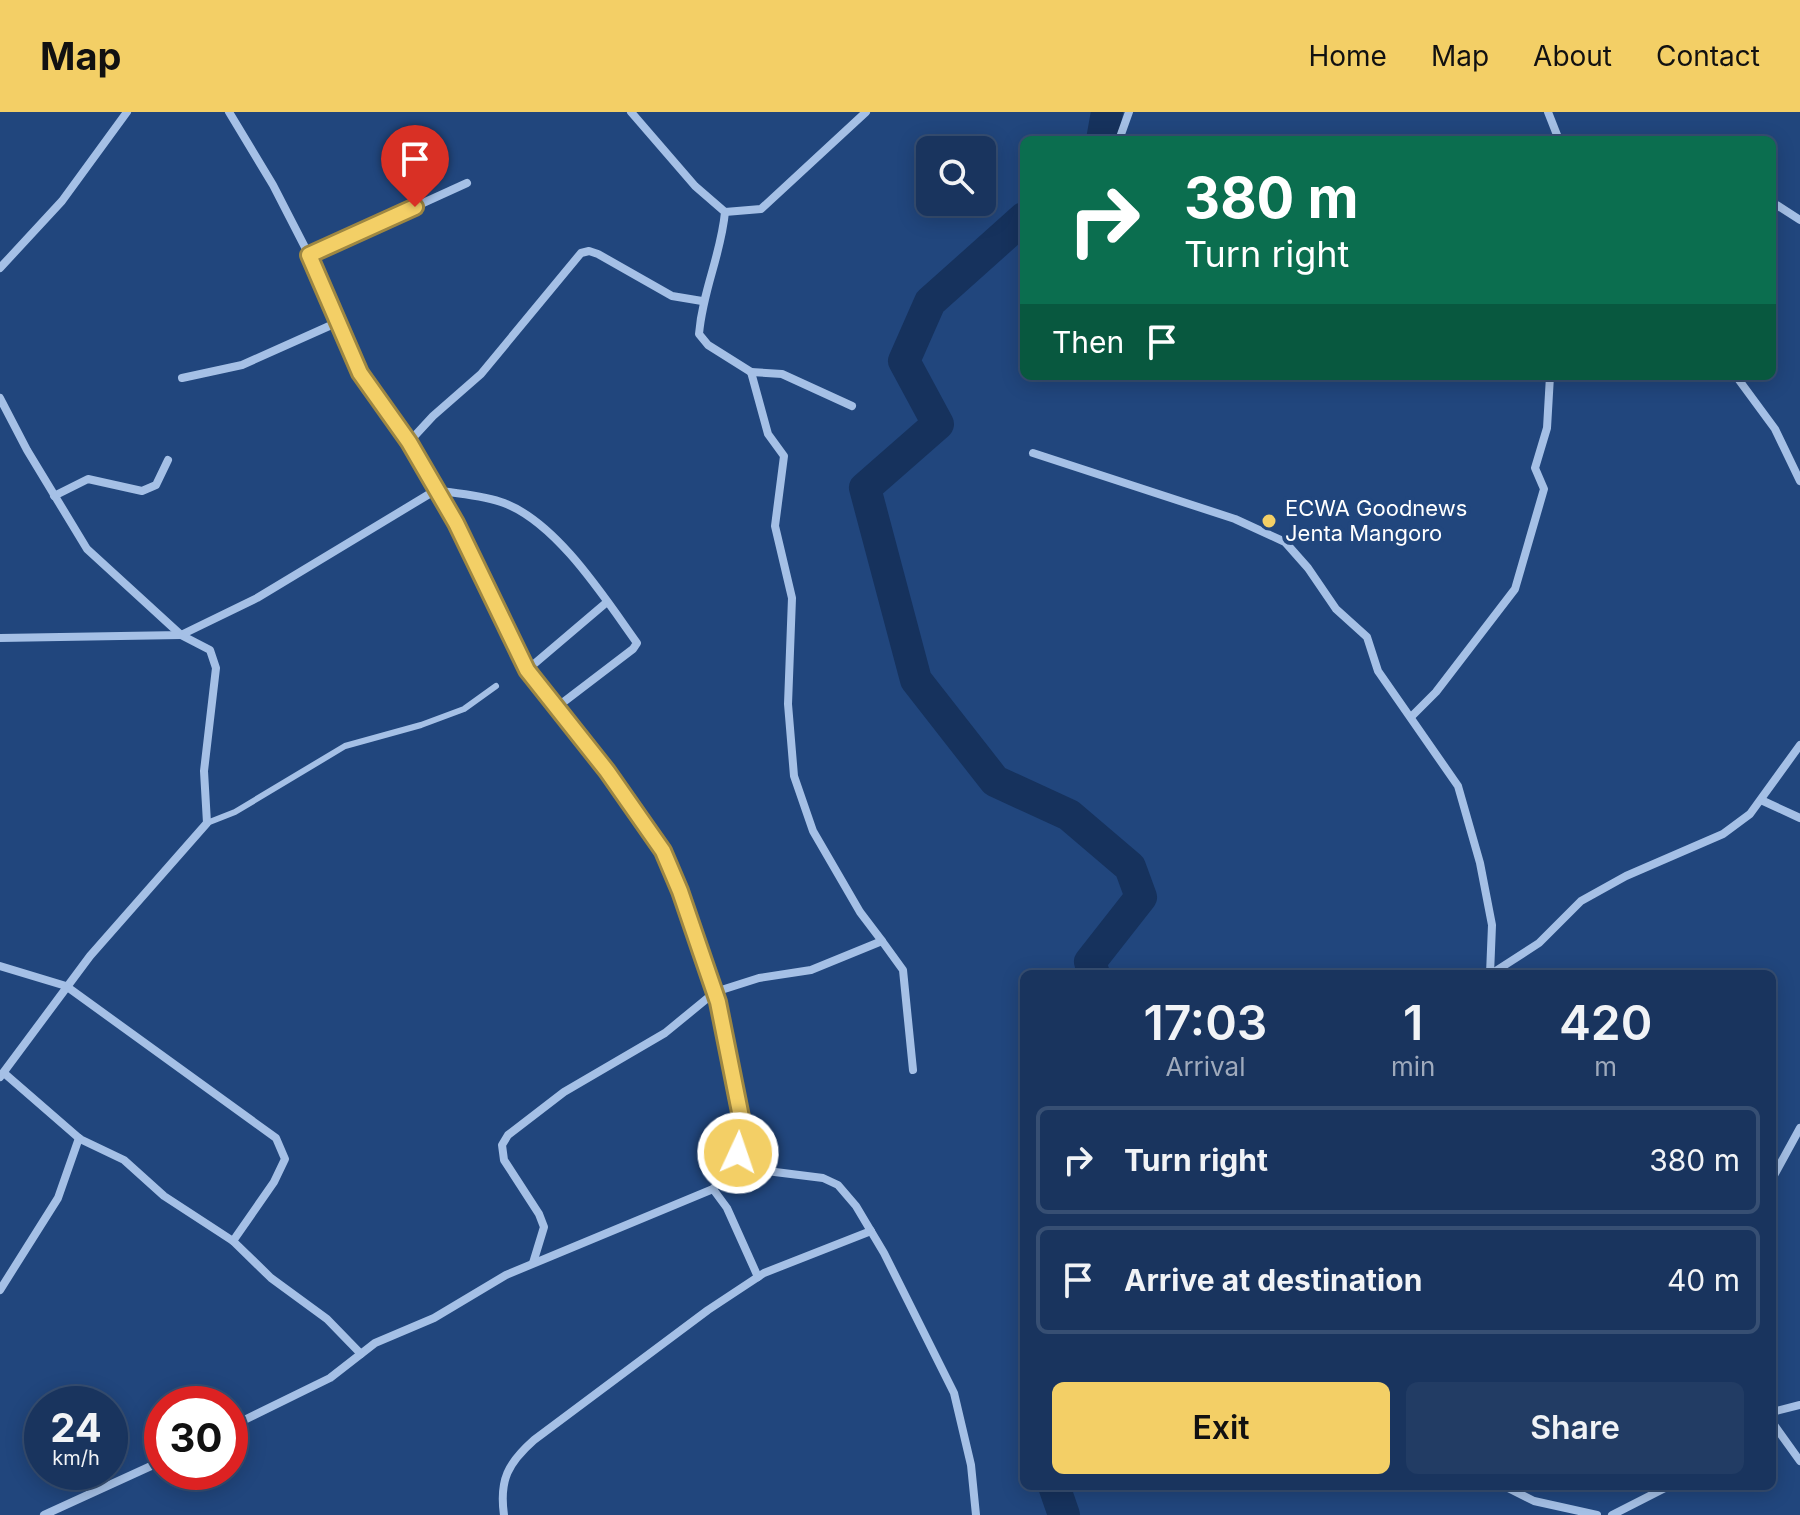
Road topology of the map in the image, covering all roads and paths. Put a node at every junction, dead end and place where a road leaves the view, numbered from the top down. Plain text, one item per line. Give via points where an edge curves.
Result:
1 (127, 112) edge
2 (229, 112) edge
3 (631, 112) edge
4 (866, 112) edge
5 (1129, 112) edge
6 (1548, 112) edge
7 (1120, 136) edge
8 (1557, 136) edge
9 (467, 183) dead end
10 (1776, 205) edge
11 (725, 212) junction
12 (1800, 220) edge
13 (309, 255) junction
14 (0, 268) edge
15 (702, 301) junction
16 (336, 323) junction
17 (751, 372) junction
18 (182, 378) dead end
19 (1550, 380) edge
20 (1739, 380) edge
21 (0, 398) edge
22 (852, 406) dead end
23 (409, 442) junction
24 (1033, 453) dead end
25 (168, 460) dead end
26 (1800, 481) edge
27 (436, 490) junction
28 (54, 496) junction
29 (607, 602) junction
30 (181, 635) junction
31 (0, 638) edge
32 (527, 670) junction
33 (496, 686) dead end
34 (557, 707) junction
35 (1411, 717) junction
36 (1800, 745) edge
37 (1761, 800) junction
38 (1800, 818) edge
39 (207, 823) junction
40 (882, 941) junction
41 (0, 966) edge
42 (1490, 970) edge
43 (1496, 970) edge
44 (66, 986) junction
45 (715, 992) junction
46 (913, 1070) dead end
47 (2, 1075) edge
48 (1800, 1128) edge
49 (79, 1138) junction
50 (734, 1161) junction
51 (1776, 1172) edge
52 (713, 1189) junction
53 (871, 1231) junction
54 (233, 1241) junction
55 (533, 1263) junction
56 (758, 1277) junction
57 (0, 1290) edge
58 (361, 1354) junction
59 (1800, 1405) edge
60 (1776, 1411) edge
61 (248, 1418) edge
62 (1776, 1428) edge
63 (1800, 1461) edge
64 (144, 1469) edge
65 (1512, 1490) edge
66 (1661, 1490) edge
67 (44, 1515) edge
68 (504, 1515) edge
69 (976, 1515) edge
70 (1597, 1515) edge
71 (1612, 1515) edge

1 - 14 street via 62,201
2 - 13 street
3 - 11 street via 695,186
4 - 11 street via 761,209
5 - 7 street
6 - 8 street
9 - 13 street
10 - 12 street
11 - 15 street
13 - 16 street
15 - 17 street via 699,334
15 - 23 street via 672,296 598,254 581,253 481,374
16 - 18 street via 242,365
16 - 23 street via 360,373
17 - 22 street via 782,374
17 - 40 street via 768,434 784,456 775,526 792,598 788,704 794,776 813,831
19 - 35 street via 1547,428 1535,468 1544,489 1515,589
20 - 26 street via 1775,429
21 - 28 street
23 - 27 street
24 - 35 street via 1235,519 1285,542 1336,609 1367,637 1378,671
25 - 28 street via 156,485 142,491 88,479
27 - 29 street via 504,503 546,528
27 - 30 street via 257,598
27 - 32 street
28 - 30 street via 87,549
29 - 32 street
29 - 34 street via 637,643
30 - 31 street
30 - 39 street via 210,650 216,668 204,771
32 - 34 street
33 - 39 lane via 464,709 345,746 235,812
34 - 45 street via 663,851
35 - 42 street via 1458,786 1492,925
36 - 37 street
37 - 38 street
37 - 43 street via 1723,834 1581,901 1539,943
39 - 44 street
40 - 45 street via 811,970
40 - 46 street via 903,970
41 - 44 street
44 - 47 street
44 - 54 street via 276,1138 285,1159
45 - 50 street via 742,1122
45 - 55 street via 665,1033 564,1092 508,1135 502,1145 504,1160 544,1227
47 - 49 street
48 - 51 street
49 - 54 street via 124,1160 164,1196
49 - 57 street via 58,1198
50 - 52 street
50 - 53 street via 838,1185
52 - 55 street
52 - 56 street
53 - 56 street
53 - 69 street via 954,1393
54 - 58 street
55 - 58 street
56 - 68 street via 515,1457 501,1486
58 - 61 street via 330,1378
59 - 60 street
62 - 63 street
64 - 67 street
65 - 70 street via 1534,1501
66 - 71 street

